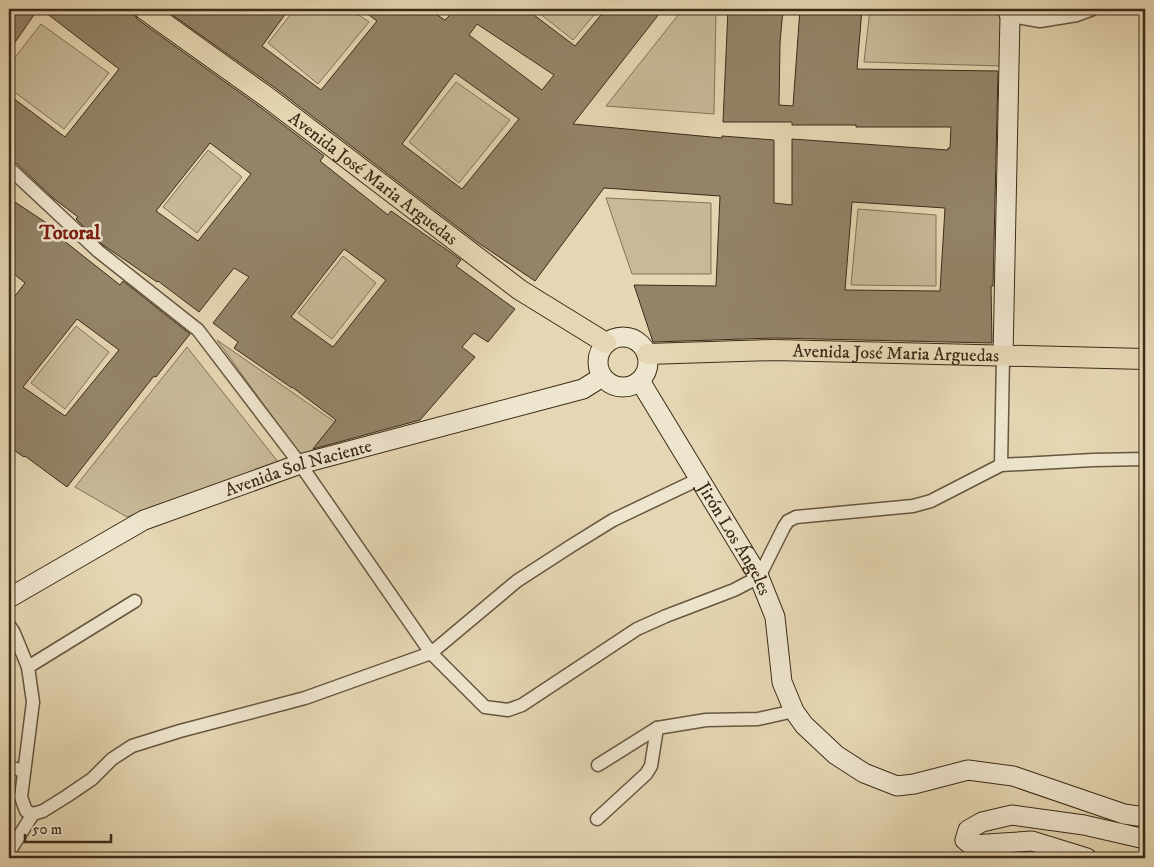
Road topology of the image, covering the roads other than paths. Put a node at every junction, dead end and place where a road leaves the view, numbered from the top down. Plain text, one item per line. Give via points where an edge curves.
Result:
1 (144, 9) edge
2 (1093, 9) edge
3 (1005, 11) edge
4 (9, 168) edge
5 (606, 343) junction
6 (647, 354) junction
7 (1003, 356) junction
8 (1145, 359) edge
9 (602, 377) junction
10 (640, 381) junction
11 (1145, 459) edge
12 (300, 464) junction
13 (1001, 465) junction
14 (699, 479) junction
15 (759, 577) junction
16 (9, 598) edge
17 (135, 601) dead end
18 (9, 625) edge
19 (431, 653) junction
20 (28, 667) junction
21 (794, 711) junction
22 (657, 728) junction
23 (598, 765) dead end
24 (9, 767) edge
25 (24, 771) junction
26 (33, 814) junction
27 (1145, 817) edge
28 (597, 819) dead end
29 (1145, 839) edge
30 (9, 852) edge
31 (1087, 858) edge

1 - 5 main road, Avenida José Maria Arguedas via 267,97 520,290
2 - 3 street via 1077,15 1040,20
3 - 7 street
4 - 12 street via 98,251 198,330
5 - 6 street via 613,338 629,337 643,346
5 - 9 street via 598,356
6 - 7 main road, Avenida José Maria Arguedas via 774,350
6 - 10 street via 648,368
7 - 8 main road, Avenida José Maria Arguedas
7 - 13 street
9 - 10 street via 608,383 624,387
9 - 12 street, Avenida Sol Naciente via 583,389
10 - 14 street, Jirón Los Ángeles
11 - 13 street
12 - 16 street, Avenida Sol Naciente via 144,520
12 - 19 street
13 - 15 street via 913,506 796,517 788,521
14 - 15 street, Jirón Los Ángeles
14 - 19 street via 613,520 571,546 518,581
15 - 19 street via 637,629 522,705 508,710 485,707
15 - 21 street, Jirón Los Ángeles via 775,617 782,682
17 - 20 street
18 - 20 street
19 - 26 street via 305,698 132,746 67,796
20 - 25 street via 33,702
21 - 22 street via 758,719 706,720
21 - 27 street, Jirón Los Ángeles via 836,755 864,773 897,786 968,770 986,772 1013,776 1124,814
22 - 23 street
22 - 28 street via 651,766 646,774
24 - 25 street
25 - 26 street via 21,797 26,811
26 - 30 street
29 - 31 street via 1084,825 1012,816 982,822 968,830 965,840 970,845 1032,841

